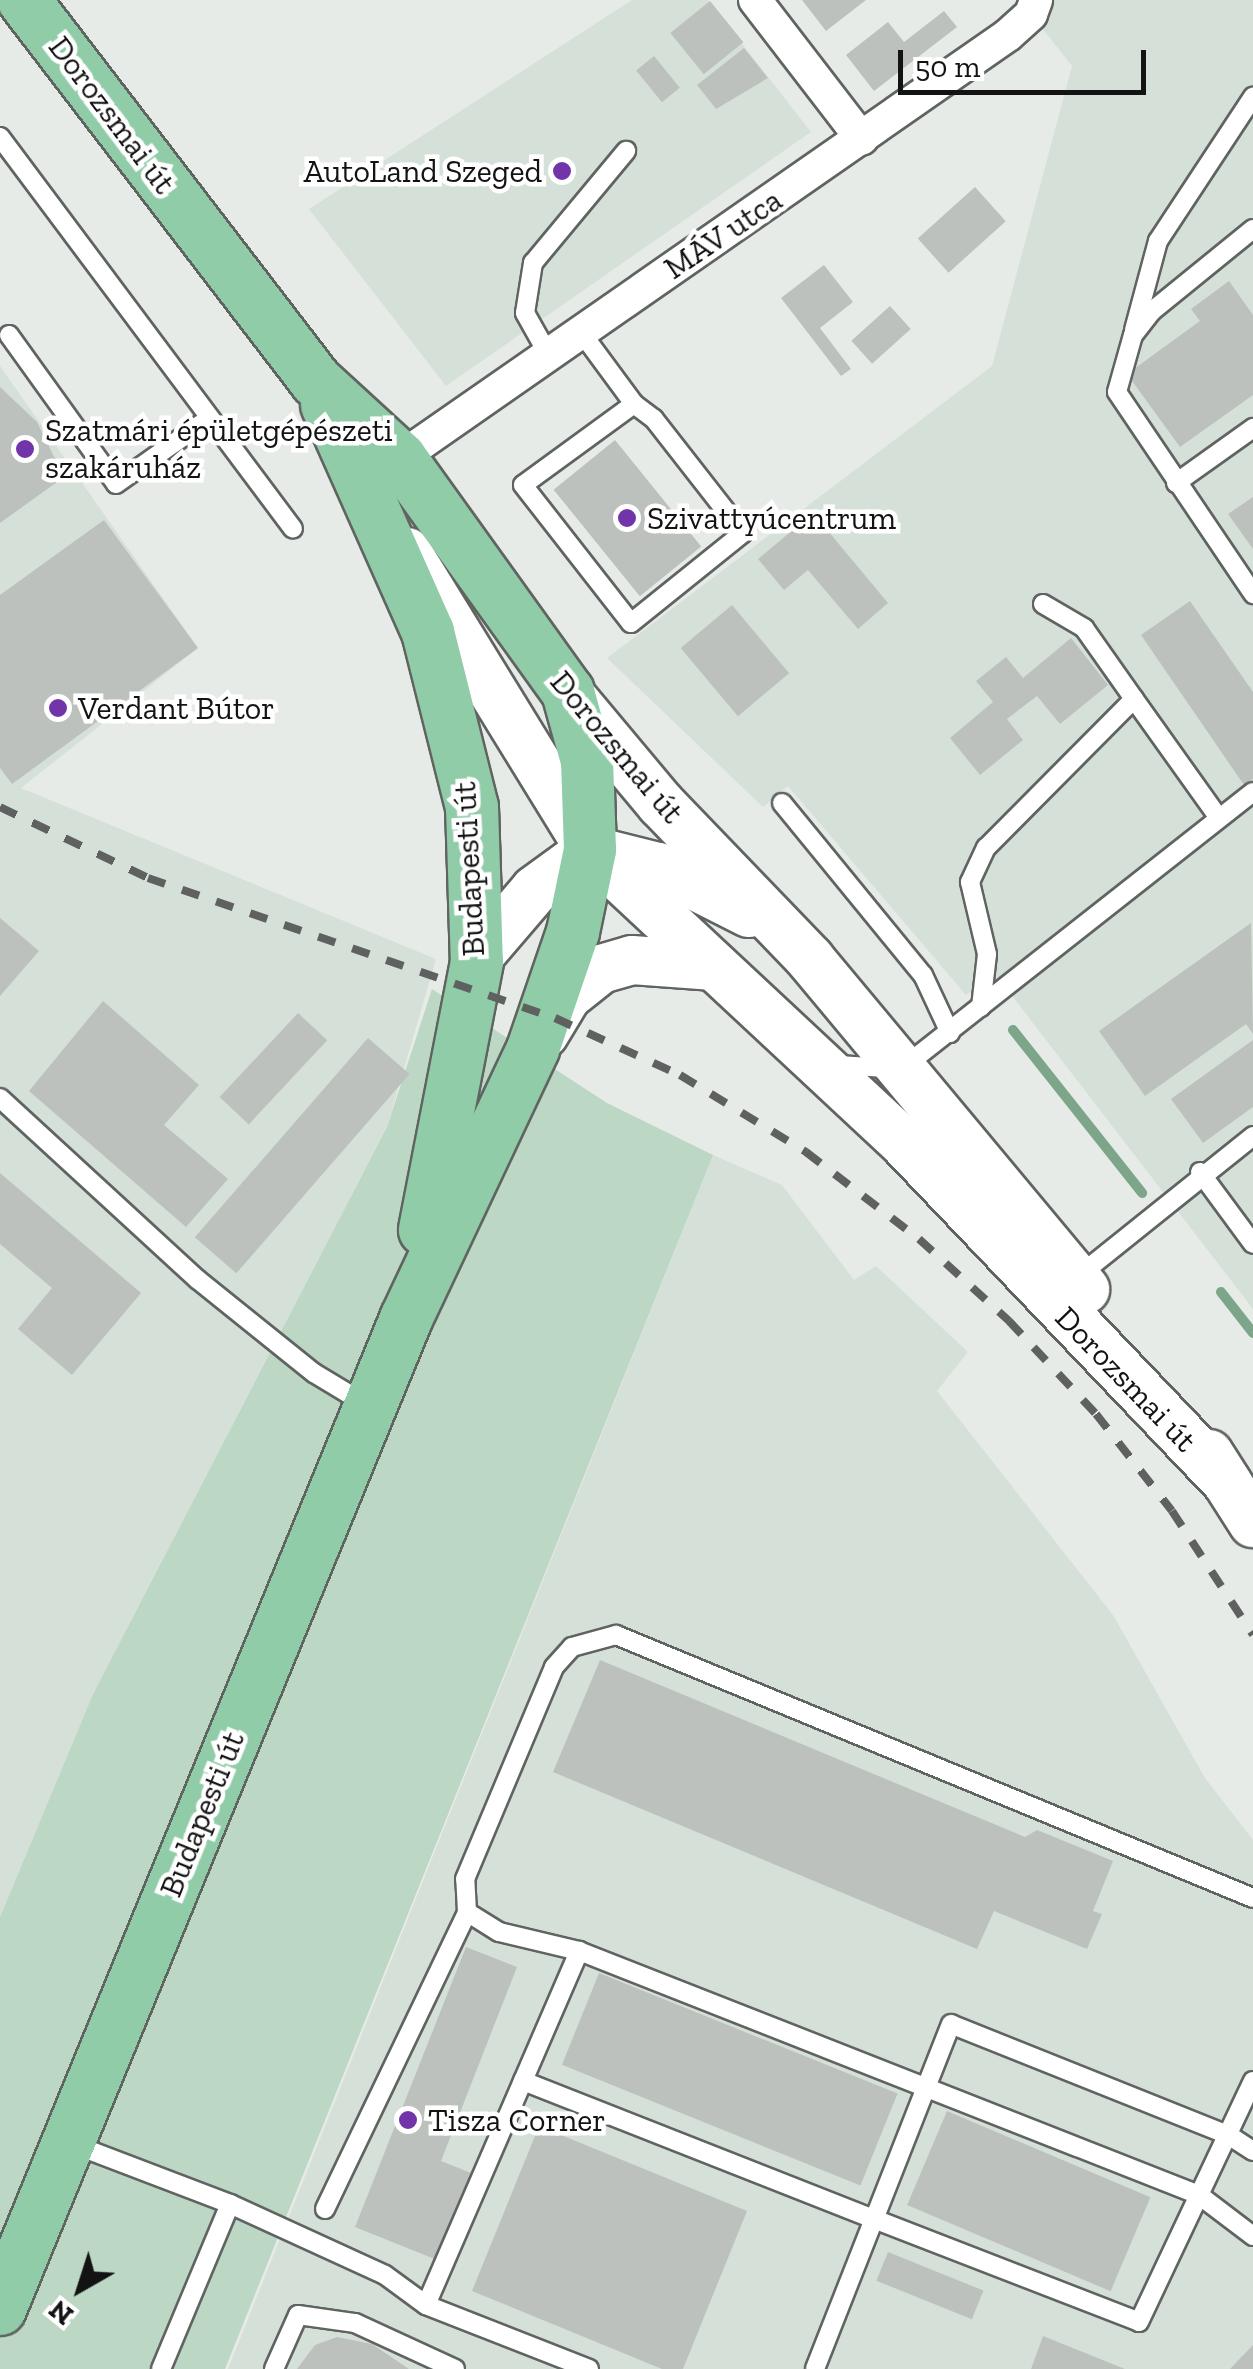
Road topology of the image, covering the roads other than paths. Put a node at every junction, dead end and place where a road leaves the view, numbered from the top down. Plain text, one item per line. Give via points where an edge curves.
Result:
1 (24, 0) edge
2 (755, 0) edge
3 (1036, 0) edge
4 (1253, 97) edge
5 (0, 136) edge
6 (862, 140) junction
7 (626, 151) dead end
8 (1253, 230) edge
9 (581, 332) junction
10 (1133, 335) junction
11 (9, 336) dead end
12 (548, 354) junction
13 (316, 381) junction
14 (634, 404) junction
15 (208, 419) junction
16 (1253, 428) edge
17 (400, 458) junction
18 (1176, 483) junction
19 (374, 504) junction
20 (293, 528) dead end
21 (1252, 593) edge
22 (1043, 604) dead end
23 (568, 692) junction
24 (1134, 699) junction
25 (1253, 792) edge
26 (782, 803) dead end
27 (1219, 818) junction
28 (590, 850) junction
29 (780, 927) junction
30 (477, 958) junction
31 (710, 966) junction
32 (981, 1007) junction
33 (950, 1033) junction
34 (533, 1049) junction
35 (820, 1061) junction
36 (900, 1069) junction
37 (0, 1098) edge
38 (1253, 1136) edge
39 (1200, 1172) junction
40 (1253, 1244) edge
41 (1075, 1278) junction
42 (406, 1319) junction
43 (370, 1407) junction
44 (1226, 1481) junction
45 (1253, 1523) edge
46 (1253, 1898) edge
47 (467, 1912) junction
48 (579, 1951) junction
49 (523, 2081) junction
50 (1253, 2082) edge
51 (927, 2083) junction
52 (1249, 2103) edge
53 (1228, 2135) junction
54 (68, 2142) junction
55 (1253, 2151) edge
56 (1199, 2195) junction
57 (230, 2204) junction
58 (325, 2209) dead end
59 (874, 2219) junction
60 (1253, 2236) edge
61 (426, 2305) junction
62 (0, 2309) edge
63 (161, 2369) edge
64 (274, 2369) edge
65 (456, 2369) edge
66 (589, 2369) edge
67 (815, 2369) edge

1 - 13 main road, Dorozsmai út
2 - 6 street
3 - 6 street, MÁV utca via 1008,35
4 - 10 lane via 1158,241
5 - 15 lane
6 - 9 street, MÁV utca
7 - 12 lane via 534,263 525,313
8 - 10 lane via 1152,311
9 - 12 street, MÁV utca
9 - 14 lane
10 - 18 lane via 1117,392
11 - 15 lane via 116,484
12 - 17 street, MÁV utca
13 - 17 main road, Dorozsmai út
13 - 19 main road, Budapesti út
14 - 14 lane via 523,486 630,623 743,533 654,419
15 - 20 lane
16 - 18 lane
17 - 23 main road, Dorozsmai út
18 - 21 lane
19 - 28 main road, Dorozsmai út via 447,609
19 - 30 main road, Budapesti út via 428,632 455,720 472,808
22 - 24 lane via 1084,628
23 - 28 main road, Budapesti út via 587,761
23 - 29 main road, Dorozsmai út via 661,804
24 - 27 lane
24 - 32 lane via 986,848 970,882 987,954
25 - 27 lane
26 - 33 lane via 923,975
27 - 32 lane
28 - 29 main road via 658,867
28 - 30 main road via 535,890
28 - 31 main road, Dorozsmai út
28 - 34 main road, Budapesti út via 573,932
29 - 36 main road, Dorozsmai út
30 - 42 main road, Budapesti út
31 - 34 main road via 632,960 601,969 568,996
31 - 35 main road, Dorozsmai út
32 - 33 lane
33 - 36 lane
34 - 42 main road, Budapesti út
35 - 36 lane
35 - 44 main road, Dorozsmai út
36 - 41 main road, Dorozsmai út
37 - 43 lane via 197,1280
38 - 39 lane
39 - 40 lane
39 - 41 lane
41 - 44 main road, Dorozsmai út via 1148,1361
42 - 43 main road, Budapesti út
43 - 54 main road, Budapesti út
44 - 45 main road, Dorozsmai út
46 - 47 lane via 616,1634 572,1647 554,1667 465,1879
47 - 48 lane via 499,1932
47 - 58 lane
48 - 49 lane
48 - 51 lane
49 - 59 lane
49 - 61 lane
50 - 52 lane
51 - 53 lane via 951,2024
51 - 56 lane
51 - 59 lane
52 - 53 lane
53 - 55 lane
53 - 56 lane
54 - 57 lane
54 - 62 main road, Budapesti út
56 - 59 lane via 1139,2322
56 - 60 lane
57 - 61 lane via 385,2276
57 - 63 lane
59 - 67 lane
61 - 66 lane
64 - 65 lane via 298,2314 355,2323

